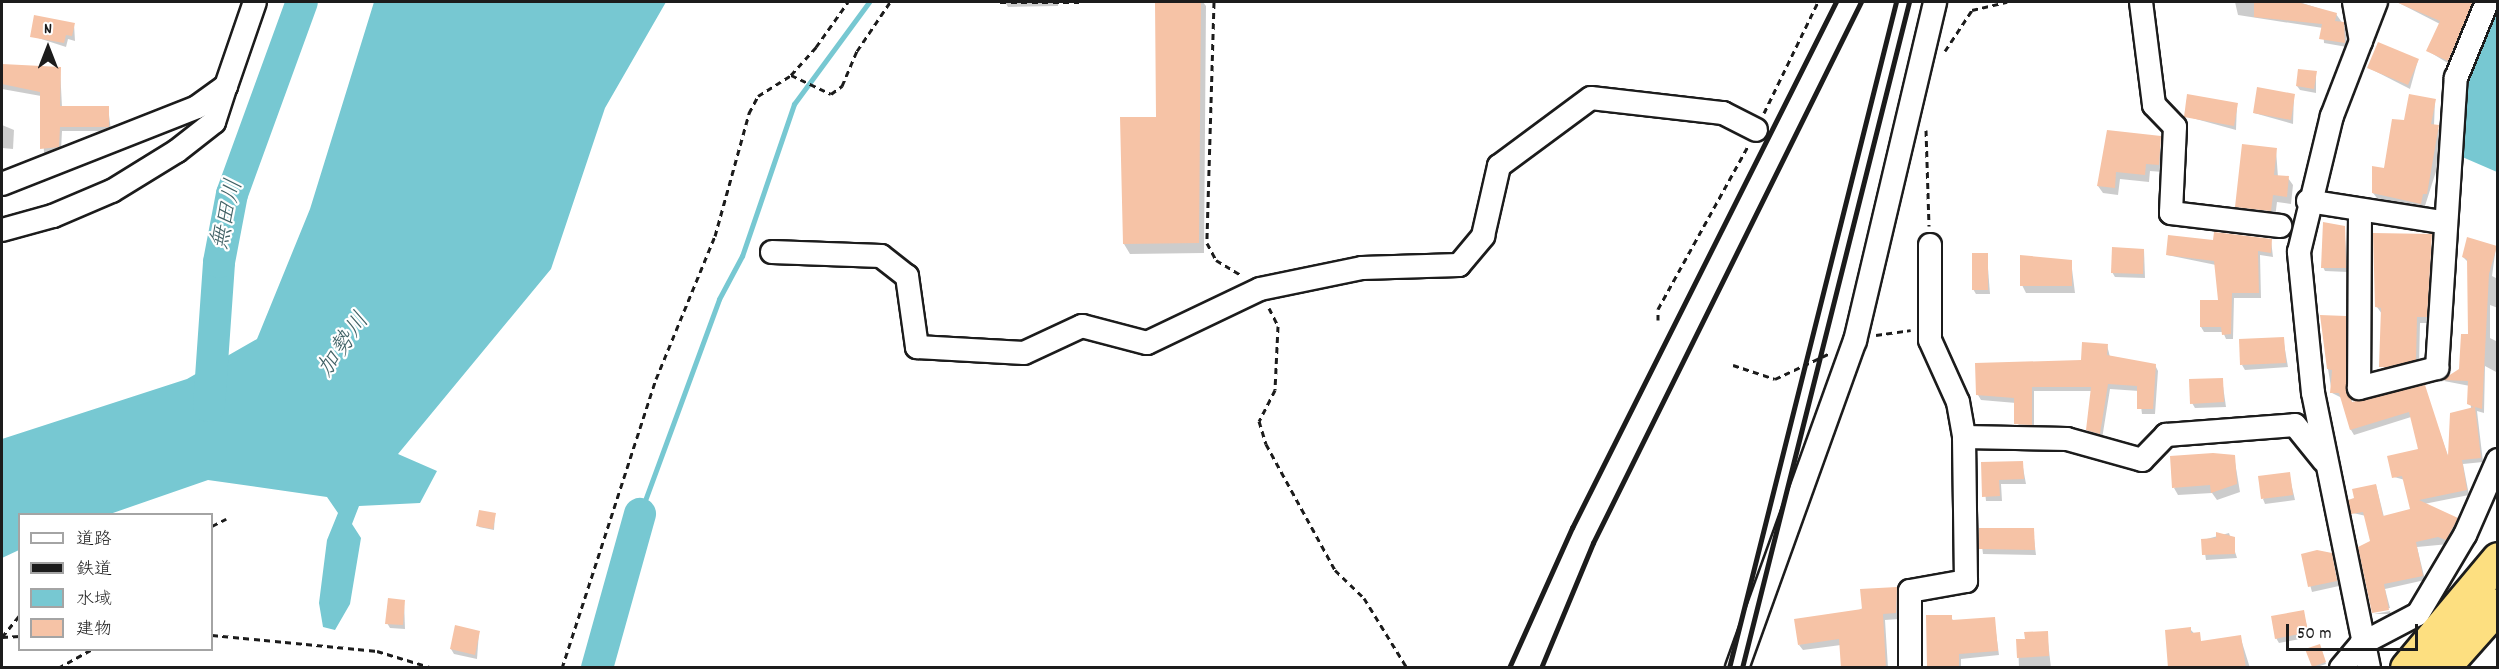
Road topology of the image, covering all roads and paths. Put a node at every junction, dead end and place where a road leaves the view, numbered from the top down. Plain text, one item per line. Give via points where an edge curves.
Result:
1 (255, 2) edge
2 (848, 2) edge
3 (890, 2) edge
4 (1000, 2) edge
5 (1079, 2) edge
6 (1214, 2) edge
7 (1818, 2) edge
8 (1935, 2) edge
9 (2007, 2) edge
10 (2141, 2) edge
11 (2354, 2) edge
12 (2376, 2) edge
13 (2487, 2) edge
14 (2361, 41) junction
15 (1943, 55) dead end
16 (791, 75) junction
17 (226, 86) junction
18 (1926, 118) dead end
19 (1756, 130) junction
20 (2, 184) edge
21 (2308, 201) junction
22 (2360, 211) junction
23 (2442, 222) junction
24 (2280, 226) dead end
25 (2, 230) edge
26 (1930, 244) joint
27 (772, 252) dead end
28 (1260, 289) junction
29 (1658, 320) dead end
30 (1964, 436) junction
31 (2498, 460) edge
32 (2325, 462) junction
33 (226, 519) dead end
34 (213, 526) edge
35 (2498, 559) edge
36 (2498, 605) edge
37 (18, 617) edge
38 (213, 635) edge
39 (18, 636) edge
40 (2, 637) edge
41 (2361, 644) junction
42 (89, 651) edge
43 (58, 668) edge
44 (433, 668) edge
45 (562, 668) edge
46 (1407, 668) edge
47 (1737, 668) edge
48 (1910, 668) edge
49 (2341, 668) edge
50 (2369, 668) edge
51 (2407, 668) edge
52 (2442, 668) edge

1 - 17 street
2 - 16 path
3 - 16 path via 857,51 842,86 831,94
4 - 5 path
6 - 28 path via 1207,243 1216,260
7 - 19 path
8 - 47 street via 1855,341
9 - 15 path via 1972,10
10 - 24 street via 2155,84 2154,105 2175,127 2171,213
11 - 14 street
12 - 14 street
13 - 23 street via 2456,78
14 - 21 street
16 - 45 path via 758,96 749,113 715,236 656,379
17 - 20 street via 166,124
17 - 25 street via 214,122 177,151 112,191 54,216
18 - 26 path
19 - 28 street via 1724,113 1591,98 1499,166 1483,236 1460,265 1362,268
19 - 29 path via 1658,309
21 - 22 street
21 - 32 street via 2299,276
22 - 23 street
22 - 23 street via 2360,388 2437,368
26 - 30 street via 1930,340 1958,402
27 - 28 street via 881,256 907,276 916,347 1024,353 1082,326 1148,343
28 - 46 path via 1278,326 1275,390 1259,421 1266,444 1335,570 1364,598
30 - 32 street via 2067,439 2142,460 2166,435 2295,425
30 - 48 street via 1966,581 1910,591
31 - 41 street via 2465,535 2418,614
32 - 41 street
33 - 34 path
35 - 51 highway
36 - 52 highway
37 - 40 path
38 - 44 path via 377,651
39 - 40 path
41 - 49 street
41 - 50 street
42 - 43 path

